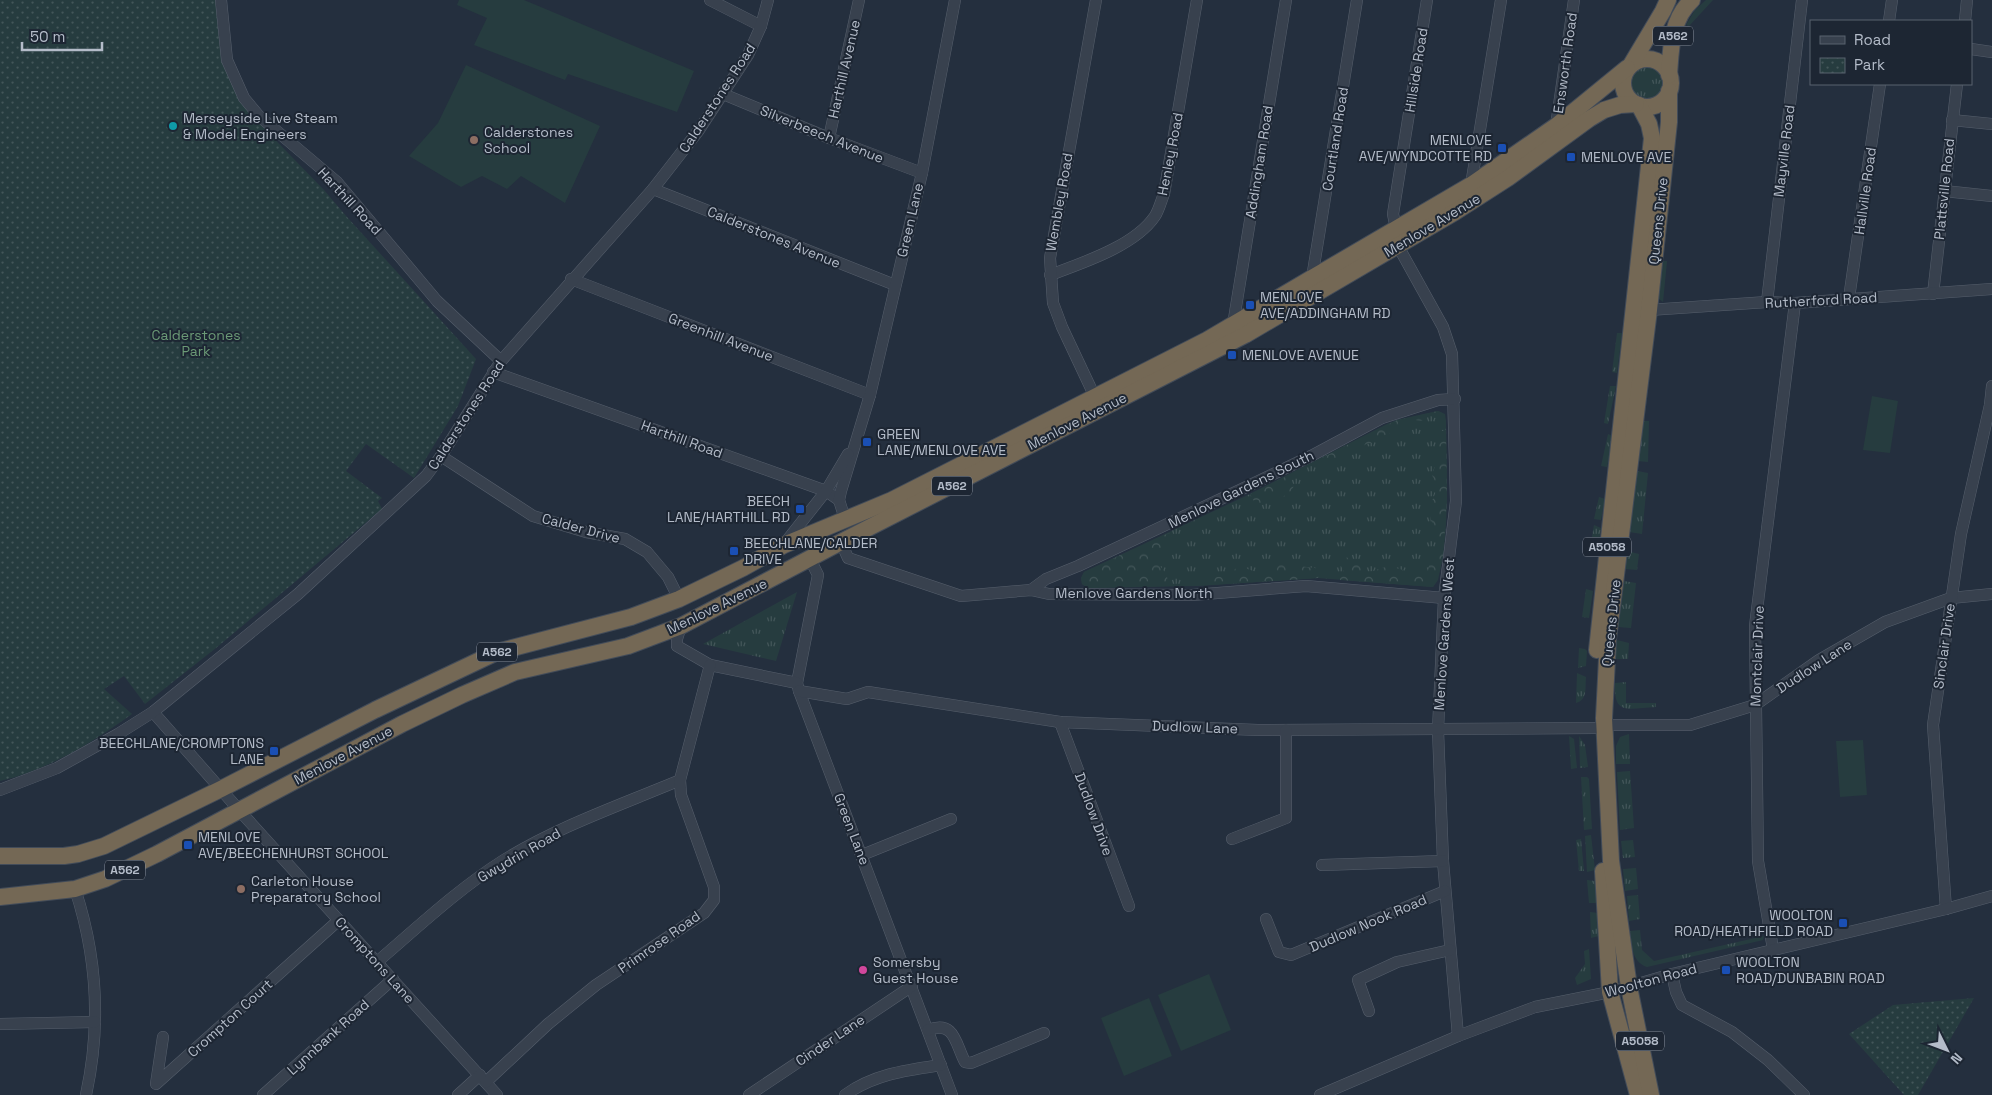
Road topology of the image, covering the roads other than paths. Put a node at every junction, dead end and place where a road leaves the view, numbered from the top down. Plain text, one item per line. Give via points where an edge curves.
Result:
1 (220, 0) edge
2 (710, 0) edge
3 (768, 0) edge
4 (859, 0) edge
5 (955, 0) edge
6 (1096, 0) edge
7 (1198, 0) edge
8 (1286, 0) edge
9 (1357, 0) edge
10 (1427, 0) edge
11 (1501, 0) edge
12 (1574, 0) edge
13 (1668, 0) edge
14 (1692, 0) edge
15 (1802, 0) edge
16 (1892, 0) edge
17 (1968, 0) edge
18 (1889, 20) edge
19 (1965, 20) edge
20 (761, 26) junction
21 (1972, 49) edge
22 (1992, 52) edge
23 (1630, 66) junction
24 (1669, 83) junction
25 (1880, 85) edge
26 (1957, 85) edge
27 (723, 94) junction
28 (1638, 105) junction
29 (1952, 120) junction
30 (1992, 124) edge
31 (1556, 126) junction
32 (828, 138) junction
33 (922, 173) junction
34 (1471, 185) junction
35 (653, 189) junction
36 (1944, 191) junction
37 (1992, 196) edge
38 (1396, 229) junction
39 (1398, 246) junction
40 (1050, 275) junction
41 (1312, 278) junction
42 (571, 279) junction
43 (895, 285) junction
44 (1992, 289) edge
45 (1933, 294) junction
46 (1849, 298) junction
47 (1767, 302) junction
48 (1796, 303) junction
49 (1649, 310) junction
50 (1233, 325) junction
51 (501, 361) junction
52 (493, 372) junction
53 (1992, 386) edge
54 (870, 395) junction
55 (1096, 397) junction
56 (1454, 398) junction
57 (858, 438) junction
58 (441, 456) junction
59 (826, 491) junction
60 (839, 500) junction
61 (845, 519) junction
62 (840, 542) junction
63 (781, 547) junction
64 (810, 559) junction
65 (787, 571) junction
66 (1031, 590) junction
67 (1992, 594) edge
68 (1444, 598) junction
69 (1950, 598) junction
70 (679, 599) junction
71 (681, 626) junction
72 (710, 665) junction
73 (798, 687) junction
74 (1755, 705) junction
75 (153, 712) junction
76 (1060, 722) junction
77 (1599, 726) junction
78 (1286, 730) junction
79 (1438, 730) junction
80 (680, 780) junction
81 (221, 789) junction
82 (0, 790) edge
83 (239, 810) junction
84 (951, 819) dead end
85 (1232, 838) dead end
86 (862, 855) junction
87 (0, 856) edge
88 (1443, 861) junction
89 (1322, 865) dead end
90 (75, 889) junction
91 (1445, 891) junction
92 (1992, 896) edge
93 (0, 897) edge
94 (1129, 906) dead end
95 (1946, 909) junction
96 (1266, 919) dead end
97 (339, 920) junction
98 (1773, 949) junction
99 (1450, 950) junction
100 (377, 962) junction
101 (1672, 974) junction
102 (393, 980) junction
103 (912, 986) junction
104 (1629, 987) junction
105 (1610, 992) junction
106 (1369, 1011) dead end
107 (95, 1022) junction
108 (0, 1024) edge
109 (928, 1030) junction
110 (1044, 1033) dead end
111 (1458, 1036) junction
112 (163, 1037) dead end
113 (941, 1065) junction
114 (483, 1078) junction
115 (86, 1095) edge
116 (263, 1095) edge
117 (458, 1095) edge
118 (498, 1095) edge
119 (749, 1095) edge
120 (845, 1095) edge
121 (952, 1095) edge
122 (1320, 1095) edge
123 (1638, 1095) edge
124 (1651, 1095) edge
125 (1804, 1095) edge

1 - 51 street, Harthill Road via 227,60 244,98 259,116 337,182 437,300
2 - 20 street
3 - 20 street, Calderstones Road
4 - 32 street, Harthill Avenue
5 - 33 street, Green Lane
6 - 40 street, Wembley Road via 1054,224
7 - 40 street, Henley Road via 1164,194 1155,216 1139,233 1110,250
8 - 50 street, Addingham Road
9 - 41 street, Courtland Road
10 - 38 street, Hillside Road via 1393,214
11 - 34 street
12 - 31 street, Ensworth Road
13 - 23 highway, A562
14 - 24 highway, A562 via 1678,19 1672,38
15 - 47 street, Mayville Road
16 - 18 street
17 - 19 street
20 - 27 street, Calderstones Road via 748,55
21 - 22 street
23 - 24 highway, A562 via 1646,58 1654,59 1666,68
23 - 28 highway, A562 via 1622,81 1623,88
23 - 31 highway, Menlove Avenue / A562
24 - 28 highway, A562 via 1666,97 1654,106
24 - 49 highway, Queens Drive / A5058 via 1669,122
25 - 46 street, Hallville Road
26 - 29 street, Plattsville Road
27 - 32 street, Silverbeech Avenue
27 - 35 street, Calderstones Road
28 - 39 highway, Menlove Avenue / A562 via 1620,105 1604,110 1508,178
28 - 77 highway, Queens Drive / A5058 via 1649,124 1652,138 1598,630
29 - 30 street
29 - 36 street, Plattsville Road
31 - 34 highway, Menlove Avenue / A562
32 - 33 street, Silverbeech Avenue
33 - 43 street, Green Lane
34 - 38 highway, Menlove Avenue / A562
35 - 42 street, Calderstones Road
35 - 43 street, Calderstones Avenue
36 - 37 street
36 - 45 street, Plattsville Road
38 - 41 highway, Menlove Avenue / A562
39 - 56 street, Menlove Gardens West via 1443,327 1452,354
39 - 62 highway, Menlove Avenue / A562 via 1245,335
40 - 55 street, Wembley Road via 1053,303 1062,327
41 - 50 highway, Menlove Avenue / A562
42 - 51 street, Calderstones Road
42 - 54 street, Greenhill Avenue
43 - 54 street, Green Lane
44 - 45 street, Rutherford Road
45 - 46 street, Rutherford Road
46 - 48 street, Rutherford Road
47 - 48 street, Rutherford Road
47 - 49 street, Rutherford Road
48 - 74 street, Montclair Drive via 1755,626
49 - 77 highway, Queens Drive / A5058
50 - 55 highway, Menlove Avenue / A562
51 - 52 street, Calderstones Road
52 - 58 street, Calderstones Road
52 - 59 street, Harthill Road
53 - 69 street, Sinclair Drive
54 - 57 street, Green Lane
55 - 61 highway, Menlove Avenue / A562 via 892,500
56 - 66 street, Menlove Gardens South via 1382,418 1311,456 1046,579
56 - 68 street, Menlove Gardens West via 1456,501
57 - 59 street, Green Lane
57 - 60 street, Green Lane
58 - 70 street, Calder Drive via 533,516 586,532 625,539 647,552 668,577
58 - 75 street, Calderstones Road via 426,476 298,594
59 - 60 street, Harthill Road
59 - 63 street, Green Lane
60 - 61 street
61 - 62 highway
61 - 63 highway, Menlove Avenue / A562
62 - 64 highway, Menlove Avenue / A562
62 - 66 street, Menlove Gardens North via 848,558 961,596
63 - 65 highway
63 - 70 highway, Menlove Avenue / A562
64 - 65 highway, Menlove Avenue / A562
64 - 73 street via 818,575
65 - 71 highway, Menlove Avenue / A562
66 - 68 street, Menlove Gardens North via 1049,594 1192,595 1306,586
67 - 69 street, Dudlow Lane
68 - 79 street, Menlove Gardens West
69 - 74 street, Dudlow Lane via 1885,622 1819,660
69 - 95 street, Sinclair Drive via 1932,724
70 - 81 highway, Menlove Avenue / A562 via 631,617 497,652
71 - 72 street, Dudlow Lane via 677,646
71 - 83 highway, Menlove Avenue / A562 via 628,646 515,672 402,724
72 - 73 street, Dudlow Lane
72 - 80 street, Primrose Road
73 - 76 street, Dudlow Lane via 847,699 868,692
73 - 86 street, Green Lane
74 - 77 street, Dudlow Lane via 1690,725
74 - 98 street, Montclair Drive via 1758,861
75 - 81 street, Cromptons Lane
75 - 82 street, Calderstones Road via 57,768
76 - 78 street, Dudlow Lane
76 - 94 street, Dudlow Drive
77 - 79 street, Dudlow Lane
77 - 104 highway, Queens Drive / A5058 via 1611,861
77 - 105 highway, Queens Drive / A5058
78 - 79 street, Dudlow Lane
78 - 85 street via 1286,818
79 - 88 street, Menlove Gardens West
80 - 100 street, Gwydrin Road via 554,833 505,860 463,888
80 - 114 street, Primrose Road via 681,795 714,888 714,900 704,913 596,985
81 - 83 street, Cromptons Lane
81 - 87 highway, Menlove Avenue / A562 via 91,851 64,856
83 - 90 highway, Menlove Avenue / A562 via 124,871
83 - 97 street, Cromptons Lane
84 - 86 street
86 - 103 street, Green Lane
88 - 89 street
88 - 91 street, Menlove Gardens West
90 - 93 highway, Menlove Avenue / A562
90 - 107 street via 85,918 95,975
91 - 96 street, Dudlow Nook Road via 1291,955 1279,952
91 - 99 street, Menlove Gardens West
92 - 95 street, Woolton Road
95 - 98 street, Woolton Road
97 - 100 street, Cromptons Lane
97 - 112 street, Crompton Court via 156,1084
98 - 101 street, Woolton Road
99 - 106 street via 1397,962 1358,980
99 - 111 street, Menlove Gardens West
100 - 102 street, Cromptons Lane
101 - 104 street, Woolton Road
101 - 125 street via 1682,1005 1732,1032 1768,1060
102 - 114 street, Cromptons Lane
102 - 116 street, Lynnbank Road
103 - 109 street, Green Lane
103 - 119 street, Cinder Lane
104 - 105 street, Woolton Road
104 - 124 highway, Queens Drive / A5058
105 - 111 street, Woolton Road via 1535,1007
105 - 123 highway, Queens Drive / A5058
107 - 108 street
107 - 115 street
109 - 110 street via 946,1027 965,1062
109 - 113 street, Green Lane
111 - 122 street, Woolton Road
113 - 120 street via 894,1072 854,1088
113 - 121 street, Green Lane
114 - 117 street
114 - 118 street, Cromptons Lane

